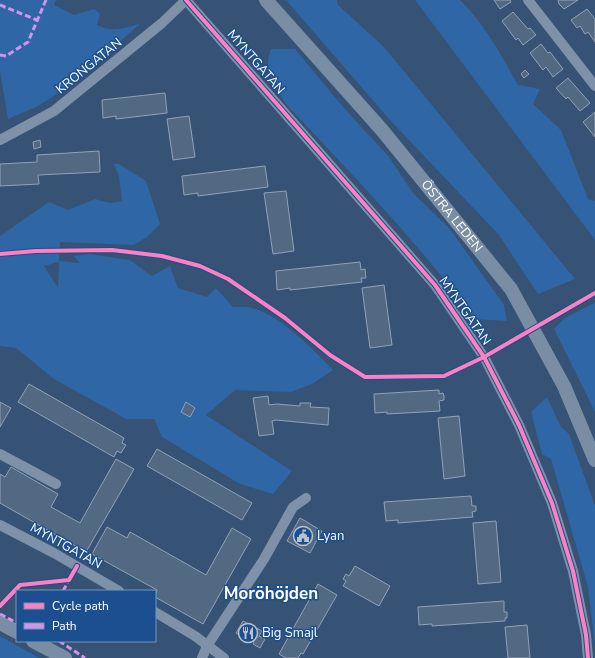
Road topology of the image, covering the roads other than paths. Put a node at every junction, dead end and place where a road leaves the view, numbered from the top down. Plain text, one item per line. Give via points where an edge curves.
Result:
1 (186, 0) edge
2 (266, 0) edge
3 (528, 0) edge
4 (595, 86) edge
5 (0, 140) edge
6 (0, 454) edge
7 (595, 460) edge
8 (56, 484) dead end
9 (306, 498) dead end
10 (0, 525) edge
11 (245, 569) dead end
12 (254, 575) junction
13 (117, 590) edge
14 (156, 613) edge
15 (0, 623) edge
16 (16, 631) edge
17 (35, 642) edge
18 (207, 646) junction
19 (65, 658) edge
20 (202, 658) edge
21 (224, 658) edge
22 (588, 658) edge

1 - 5 street, KRONGATAN via 162,23 54,111
1 - 22 street, MYNTGATAN via 430,279 484,357 519,425 552,503 573,571
2 - 7 street, ÖSTRA LEDEN via 382,130 511,289 564,386
3 - 4 street
6 - 8 street
9 - 12 street via 293,507
10 - 13 street, MYNTGATAN
11 - 12 street
12 - 18 street
14 - 18 street
15 - 16 street
17 - 19 street
18 - 20 street
18 - 21 street

